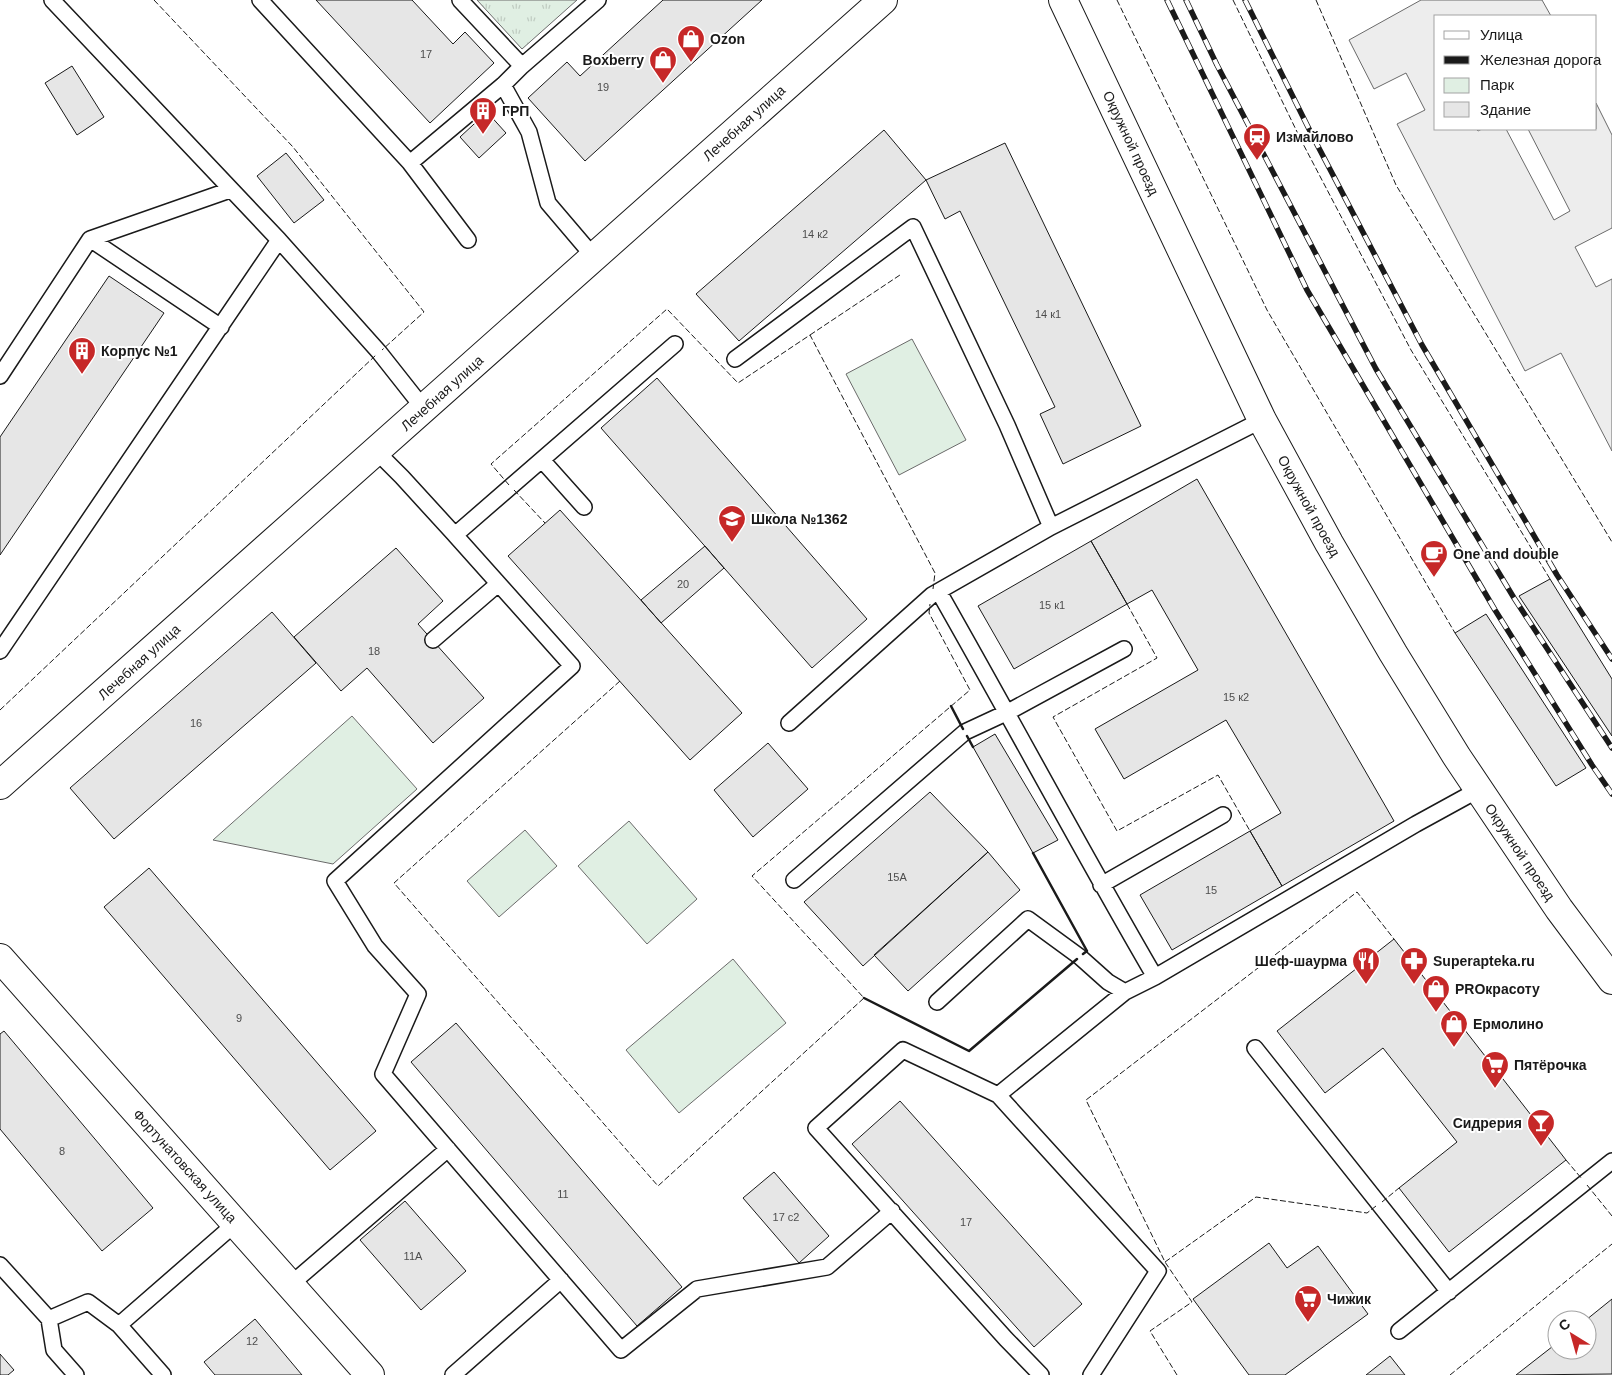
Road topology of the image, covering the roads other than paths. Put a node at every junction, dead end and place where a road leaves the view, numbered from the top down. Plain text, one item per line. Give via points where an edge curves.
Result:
1 (52, 0) edge
2 (260, 0) edge
3 (460, 0) edge
4 (598, 0) edge
5 (883, 0) edge
6 (1063, 0) edge
7 (522, 66) junction
8 (503, 85) junction
9 (410, 163) junction
10 (230, 190) junction
11 (90, 239) junction
12 (279, 240) junction
13 (468, 240) dead end
14 (594, 257) junction
15 (221, 327) junction
16 (675, 344) dead end
17 (735, 359) dead end
18 (0, 376) edge
19 (424, 409) junction
20 (1262, 420) junction
21 (376, 451) junction
22 (542, 460) junction
23 (584, 507) dead end
24 (1051, 527) junction
25 (455, 536) junction
26 (498, 584) junction
27 (939, 592) junction
28 (433, 640) dead end
29 (1124, 649) dead end
30 (0, 651) edge
31 (1008, 712) junction
32 (789, 723) dead end
33 (0, 785) edge
34 (1478, 790) junction
35 (1223, 815) dead end
36 (794, 880) dead end
37 (1101, 885) junction
38 (0, 958) edge
39 (1155, 977) junction
40 (1612, 980) edge
41 (1125, 992) junction
42 (937, 1002) dead end
43 (1255, 1048) dead end
44 (998, 1095) junction
45 (448, 1149) junction
46 (1612, 1161) edge
47 (892, 1211) junction
48 (236, 1223) junction
49 (0, 1265) edge
50 (561, 1280) junction
51 (290, 1285) junction
52 (1449, 1292) junction
53 (49, 1319) junction
54 (119, 1326) junction
55 (1399, 1331) dead end
56 (76, 1375) edge
57 (162, 1375) edge
58 (370, 1375) edge
59 (453, 1375) edge
60 (1041, 1375) edge
61 (1091, 1375) edge

1 - 10 lane
2 - 9 lane
3 - 7 lane
4 - 7 lane
5 - 14 street, Лечебная улица
6 - 20 street, Окружной проезд
7 - 8 lane
8 - 9 lane
8 - 14 lane via 529,132 548,203
9 - 13 lane
10 - 11 lane
10 - 12 lane
11 - 15 lane
11 - 18 lane
12 - 15 lane
12 - 19 lane via 379,352
14 - 19 street, Лечебная улица
15 - 30 lane
16 - 22 lane
17 - 24 lane via 914,227
19 - 21 street, Лечебная улица
20 - 24 lane
20 - 34 street, Окружной проезд via 1392,653
21 - 25 lane
21 - 33 street, Лечебная улица
22 - 23 lane
22 - 25 lane
24 - 27 lane
25 - 26 lane
26 - 28 lane
26 - 45 lane via 572,666 335,882 375,946 418,994 383,1074
27 - 31 lane
27 - 32 lane
29 - 31 lane
31 - 36 lane via 965,732
31 - 37 lane
34 - 39 lane
34 - 40 street, Окружной проезд
35 - 37 lane
37 - 39 lane
38 - 48 street, Фортунатовская улица
39 - 41 lane
41 - 42 lane via 1028,919
41 - 44 lane
43 - 52 lane
44 - 47 lane via 903,1050 816,1128
44 - 61 lane via 1158,1271
45 - 50 lane
45 - 51 lane
46 - 52 lane
47 - 50 lane via 827,1267 697,1289 621,1350
47 - 60 lane
48 - 51 street, Фортунатовская улица
48 - 54 lane
49 - 53 lane
50 - 59 lane
51 - 58 street, Фортунатовская улица
52 - 55 lane
53 - 54 lane via 88,1302
53 - 56 lane via 54,1350
54 - 57 lane

